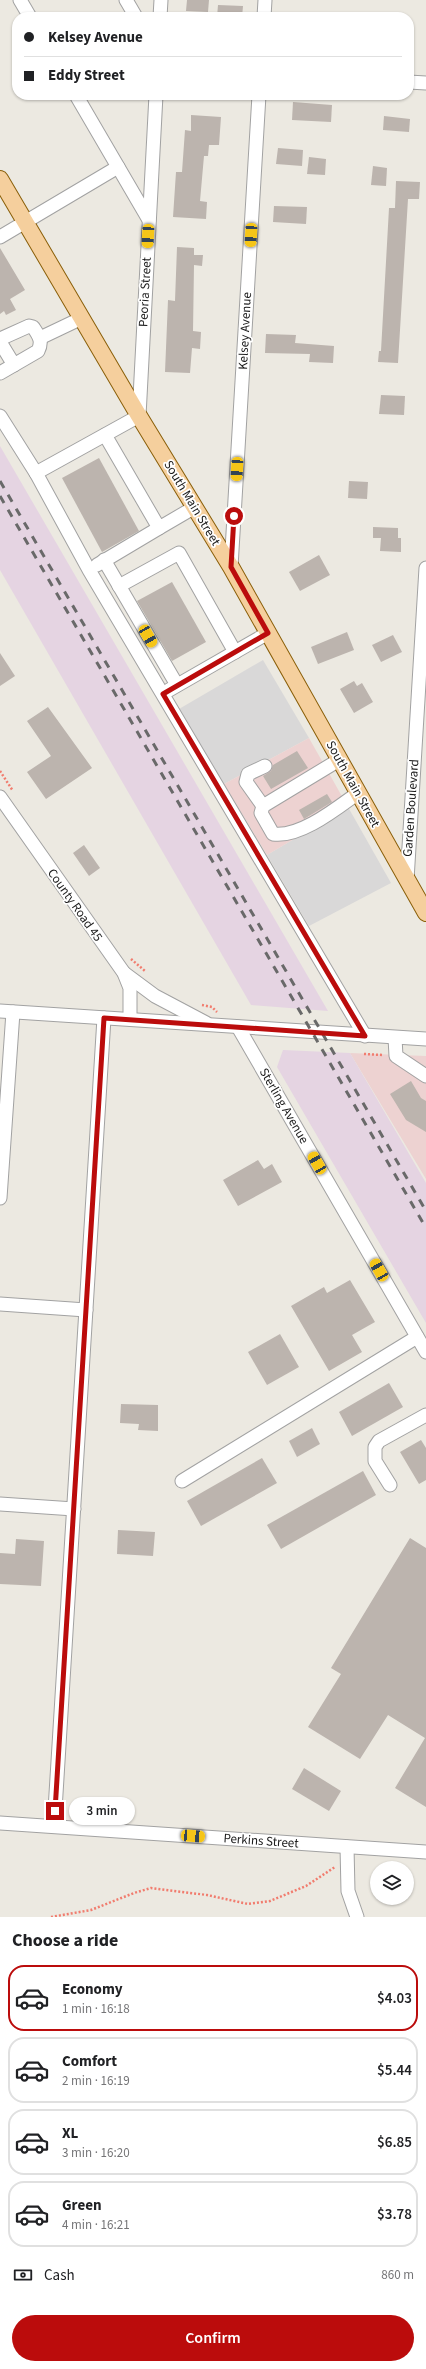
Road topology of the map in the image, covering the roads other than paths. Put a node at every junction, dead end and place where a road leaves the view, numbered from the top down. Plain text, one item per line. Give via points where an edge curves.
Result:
1 (20, 0) edge
2 (126, 0) edge
3 (161, 0) edge
4 (265, 0) edge
5 (27, 12) edge
6 (133, 12) edge
7 (160, 12) edge
8 (264, 12) edge
9 (414, 82) edge
10 (426, 83) edge
11 (79, 100) edge
12 (156, 100) edge
13 (259, 100) edge
14 (118, 167) junction
15 (0, 179) edge
16 (149, 220) junction
17 (25, 223) junction
18 (0, 237) edge
19 (82, 318) junction
20 (40, 338) junction
21 (0, 341) edge
22 (14, 365) junction
23 (0, 373) edge
24 (0, 416) edge
25 (139, 416) junction
26 (105, 435) junction
27 (36, 473) junction
28 (194, 508) junction
29 (159, 528) junction
30 (104, 560) junction
31 (231, 567) junction
32 (426, 568) edge
33 (89, 570) junction
34 (119, 586) junction
35 (268, 633) junction
36 (235, 652) junction
37 (177, 685) junction
38 (163, 694) junction
39 (421, 745) edge
40 (339, 760) junction
41 (265, 766) dead end
42 (358, 793) junction
43 (0, 797) edge
44 (263, 806) junction
45 (4, 808) edge
46 (407, 880) junction
47 (426, 913) edge
48 (124, 973) junction
49 (6, 1011) edge
50 (104, 1018) junction
51 (130, 1019) junction
52 (211, 1026) junction
53 (238, 1027) junction
54 (365, 1036) junction
55 (395, 1038) junction
56 (426, 1039) edge
57 (423, 1072) edge
58 (0, 1198) edge
59 (0, 1304) edge
60 (86, 1310) junction
61 (417, 1337) junction
62 (426, 1352) edge
63 (426, 1415) edge
64 (182, 1481) dead end
65 (390, 1485) dead end
66 (0, 1504) edge
67 (74, 1509) junction
68 (0, 1824) edge
69 (54, 1826) junction
70 (347, 1847) junction
71 (426, 1852) edge
72 (357, 1917) edge

1 - 5 street
2 - 6 street
3 - 7 street
4 - 8 street
9 - 10 street
11 - 14 street
12 - 16 street, Peoria Street
13 - 31 street, Kelsey Avenue
14 - 16 street
14 - 17 street
15 - 17 main road, South Main Street
16 - 25 street, Peoria Street
17 - 18 street
17 - 19 main road, South Main Street
19 - 20 street
19 - 25 main road, South Main Street
20 - 21 street via 33,327 29,326
20 - 22 street via 41,345 38,351
21 - 22 street
22 - 23 street
24 - 27 street
25 - 26 street
25 - 28 main road, South Main Street
26 - 27 street
26 - 29 street
27 - 33 street
28 - 29 street
28 - 31 main road, South Main Street
29 - 30 street
30 - 33 street
30 - 34 street
31 - 35 main road, South Main Street
32 - 39 street, Garden Boulevard
33 - 38 street
34 - 36 street via 179,553
34 - 37 street
35 - 36 street
35 - 40 main road, South Main Street
36 - 37 street
37 - 38 street
38 - 54 street
39 - 46 street, Garden Boulevard
40 - 42 main road, South Main Street
40 - 44 street
41 - 44 street via 248,774 246,782
42 - 44 street via 330,813 303,828 283,835 273,834 268,828 261,813
42 - 46 main road, South Main Street
43 - 45 street, County Road 45
45 - 48 street, County Road 45
46 - 47 main road, South Main Street
48 - 51 street, County Road 45 via 130,988
48 - 52 street via 155,996
49 - 50 street
49 - 58 street
50 - 51 street
50 - 60 street
51 - 52 street
52 - 53 street
53 - 54 street
53 - 61 street, Sterling Avenue
54 - 55 street
55 - 56 street
55 - 57 street via 396,1056
59 - 60 street
60 - 67 street
61 - 62 street, Sterling Avenue
61 - 64 street
63 - 65 street via 388,1436 375,1447 375,1460
66 - 67 street
67 - 69 street
68 - 69 street, Perkins Street
69 - 70 street, Perkins Street
70 - 71 street, Perkins Street
70 - 72 street via 348,1891

